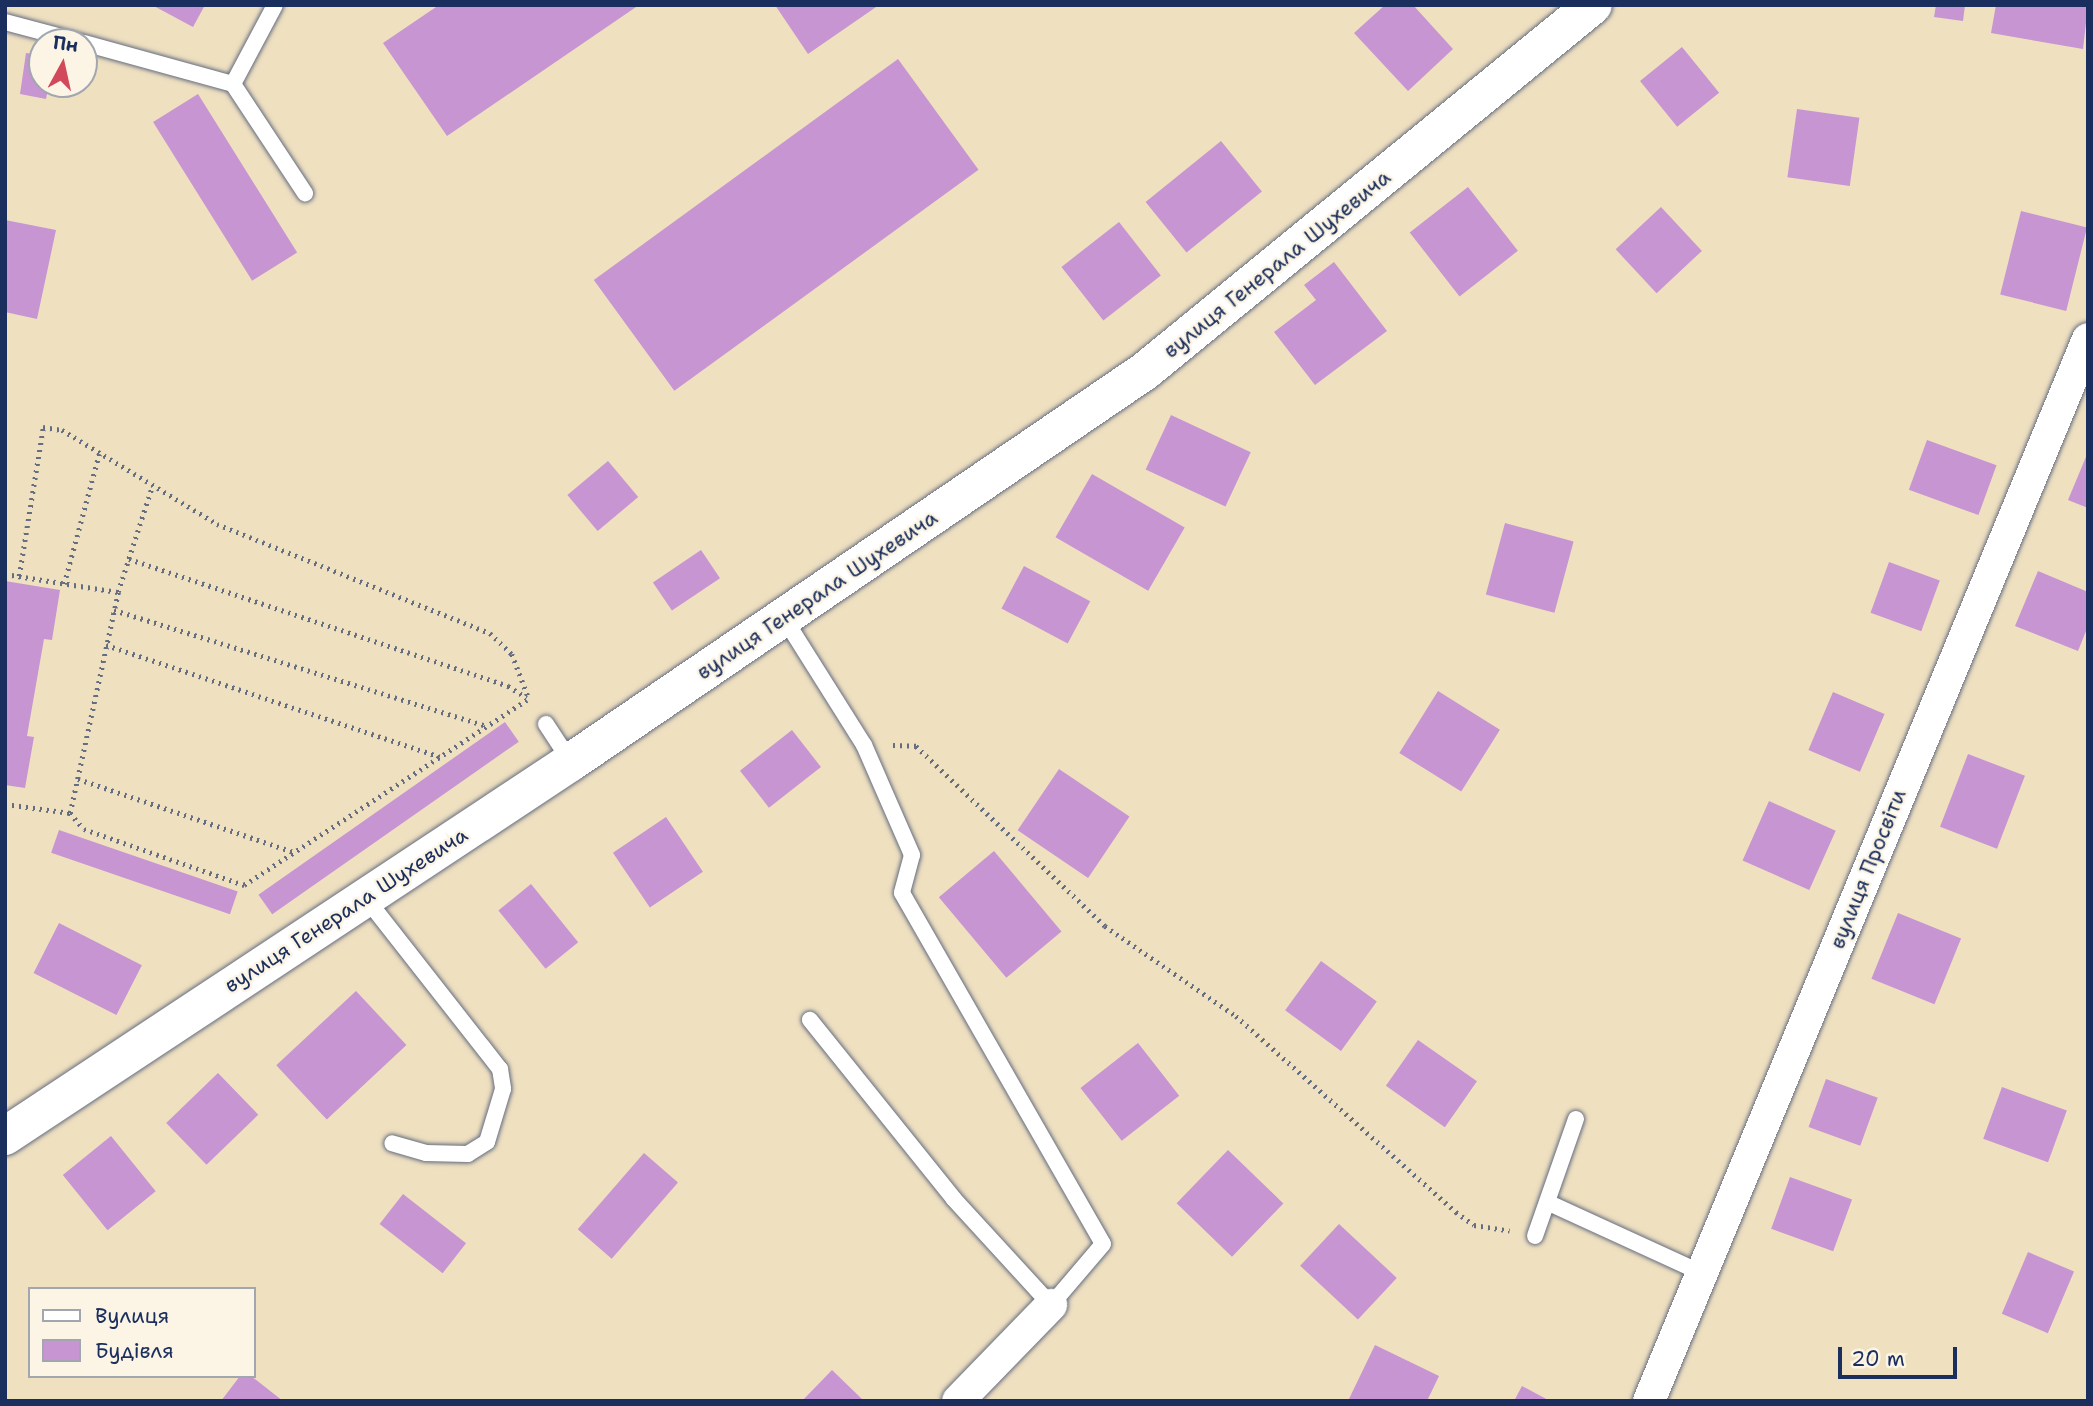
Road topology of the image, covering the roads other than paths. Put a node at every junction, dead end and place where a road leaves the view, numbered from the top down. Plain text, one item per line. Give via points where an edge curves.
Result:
1 (275, 5) edge
2 (1593, 5) edge
3 (5, 22) edge
4 (28, 28) edge
5 (98, 47) edge
6 (233, 84) junction
7 (305, 194) dead end
8 (2088, 338) edge
9 (784, 618) junction
10 (546, 724) road end
11 (571, 762) junction
12 (365, 897) junction
13 (810, 1020) dead end
14 (1576, 1119) dead end
15 (5, 1136) edge
16 (392, 1143) dead end
17 (1549, 1203) junction
18 (1535, 1236) road end
19 (1702, 1273) junction
20 (1051, 1305) junction
21 (958, 1401) edge
22 (1649, 1401) edge

1 - 6 lane
2 - 9 street, вулиця Генерала Шухевича via 1145,372
3 - 4 lane
5 - 6 lane
6 - 7 lane
8 - 19 street, вулиця Просвіти
9 - 11 street, вулиця Генерала Шухевича
9 - 20 lane via 864,745 912,855 902,893 1103,1244
10 - 11 lane
11 - 12 street, вулиця Генерала Шухевича
12 - 15 street, вулиця Генерала Шухевича
12 - 16 lane via 500,1069 499,1112 487,1142 468,1154 426,1153
13 - 20 lane via 954,1199
14 - 17 lane
17 - 18 lane
17 - 19 lane
19 - 22 street, вулиця Просвіти
20 - 21 street

